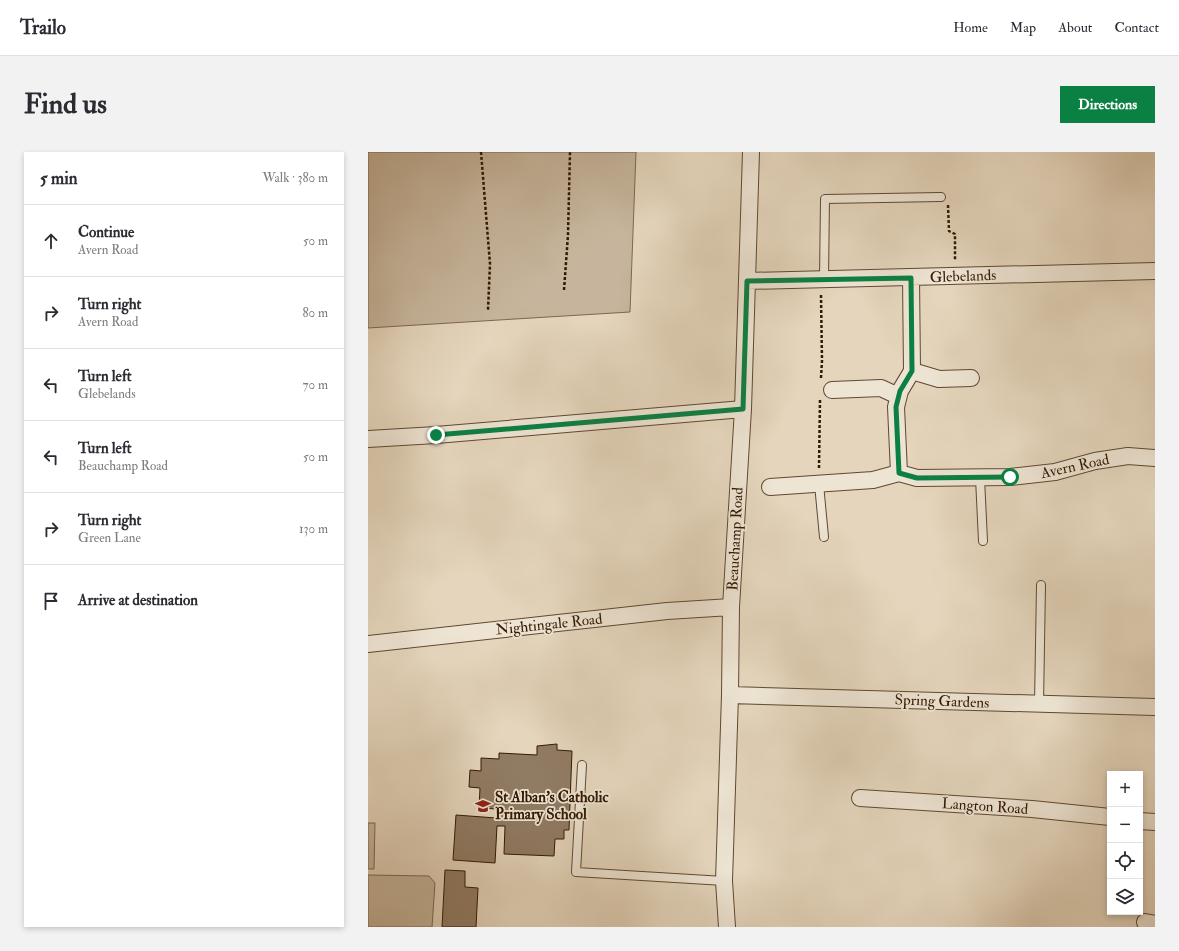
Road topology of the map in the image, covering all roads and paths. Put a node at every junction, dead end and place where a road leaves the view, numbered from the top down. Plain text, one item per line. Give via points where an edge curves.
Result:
1 (481, 152) edge
2 (570, 152) edge
3 (751, 152) edge
4 (941, 197) joint
5 (1155, 270) edge
6 (955, 276) junction
7 (911, 278) junction
8 (824, 279) junction
9 (747, 281) junction
10 (564, 290) dead end
11 (488, 310) dead end
12 (912, 371) junction
13 (971, 378) dead end
14 (832, 390) dead end
15 (898, 396) junction
16 (743, 409) junction
17 (368, 439) edge
18 (1155, 458) edge
19 (899, 473) junction
20 (980, 478) junction
21 (819, 484) junction
22 (770, 487) dead end
23 (824, 537) dead end
24 (983, 541) dead end
25 (1041, 585) dead end
26 (731, 606) junction
27 (368, 644) edge
28 (730, 695) junction
29 (1039, 704) junction
30 (1154, 707) dead end
31 (582, 766) dead end
32 (860, 798) dead end
33 (1107, 817) edge
34 (1143, 821) edge
35 (1155, 822) edge
36 (724, 881) junction
37 (727, 927) edge

1 - 11 path via 490,264
2 - 10 path
3 - 9 street, Beauchamp Road
4 - 6 path via 948,197 949,231 955,234
4 - 8 lane via 825,199
5 - 6 street, Glebelands
6 - 7 street, Glebelands
7 - 8 street, Glebelands
7 - 12 street
8 - 9 street, Glebelands
9 - 16 street, Beauchamp Road
12 - 13 street via 939,379
12 - 15 street
14 - 15 street via 881,388
15 - 19 street via 896,407
16 - 17 street
16 - 26 street, Beauchamp Road
18 - 20 street, Avern Road via 1128,456 1095,461 1056,472
19 - 20 street, Avern Road via 917,478
19 - 21 street, Avern Road via 873,480
20 - 24 lane
21 - 22 street, Avern Road
21 - 23 lane
25 - 29 lane
26 - 27 street, Nightingale Road
26 - 28 street, Beauchamp Road
28 - 29 street, Spring Gardens
28 - 36 street, Beauchamp Road
29 - 30 street, Spring Gardens
31 - 36 lane via 576,872
32 - 33 street, Langton Road via 1032,809
34 - 35 street
36 - 37 street, Beauchamp Road

